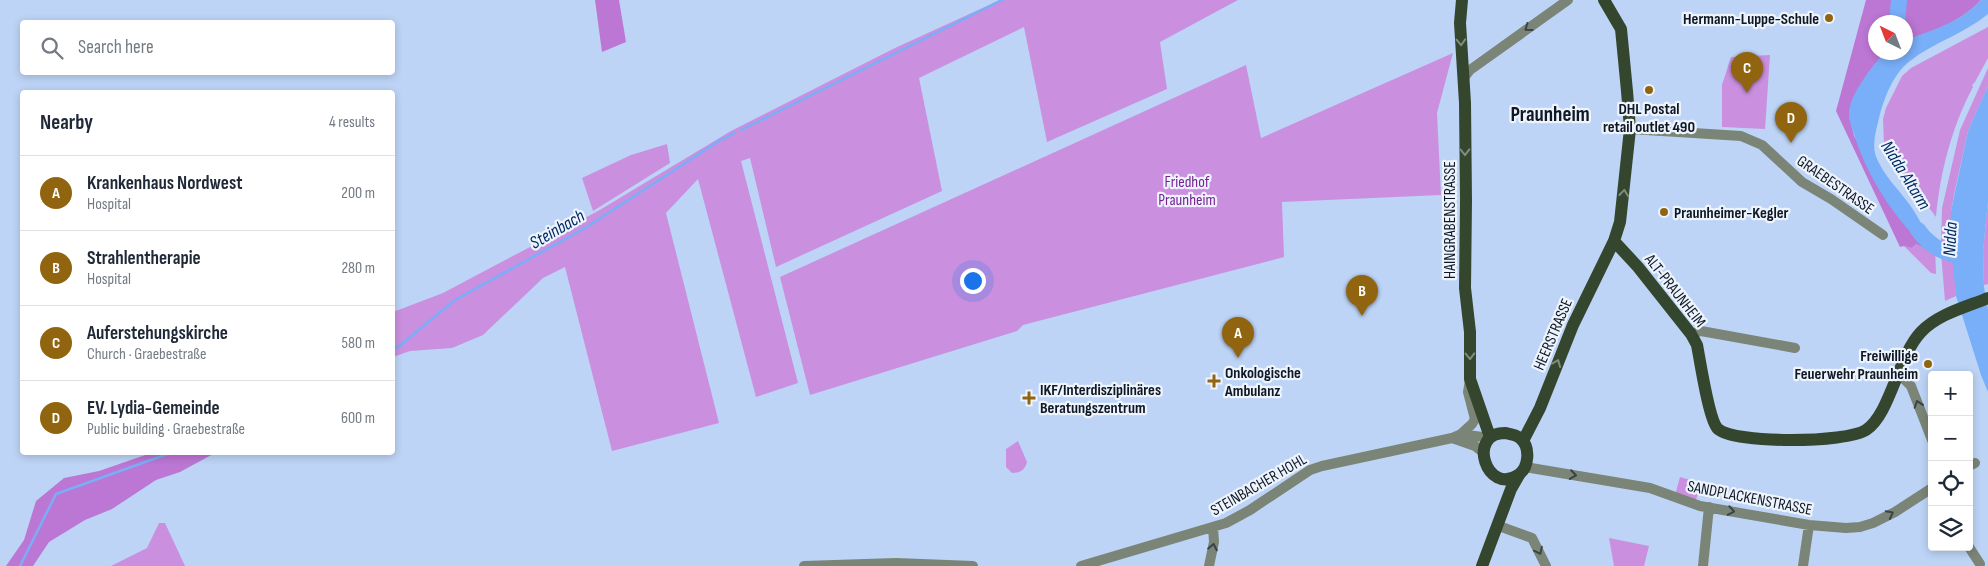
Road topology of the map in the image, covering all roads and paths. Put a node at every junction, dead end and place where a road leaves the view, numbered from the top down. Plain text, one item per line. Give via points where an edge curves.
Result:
1 (1462, 0) edge
2 (1568, 0) edge
3 (1604, 0) edge
4 (1463, 79) junction
5 (1630, 130) junction
6 (1884, 235) dead end
7 (1614, 240) junction
8 (1988, 298) edge
9 (1691, 334) junction
10 (1795, 348) dead end
11 (1898, 372) junction
12 (1470, 380) junction
13 (1928, 430) edge
14 (1457, 436) junction
15 (1490, 438) junction
16 (1523, 441) junction
17 (1484, 454) junction
18 (1522, 471) junction
19 (1496, 478) junction
20 (1928, 491) edge
21 (1709, 507) junction
22 (1809, 525) junction
23 (1499, 526) junction
24 (1213, 528) junction
25 (1972, 551) edge
26 (1980, 564) dead end
27 (804, 566) edge
28 (973, 566) edge
29 (1081, 566) edge
30 (1209, 566) edge
31 (1482, 566) edge
32 (1546, 566) edge
33 (1703, 566) edge
34 (1803, 566) edge

1 -> 4 main road, HAINGRABENSTRASSE
2 -> 4 street via 1470,70
3 - 5 main road via 1620,29
4 -> 12 main road, HAINGRABENSTRASSE via 1465,288 1470,332
5 - 6 street, GRAEBESTRASSE via 1741,136 1762,144 1802,182
7 -> 5 main road via 1620,222
7 - 9 main road, ALT-PRAUNHEIM
16 -> 7 main road, HEERSTRASSE via 1540,408 1572,325
8 - 11 main road, ALT-PRAUNHEIM via 1933,323 1914,340
9 - 10 street via 1701,331
9 - 11 main road, ALT-PRAUNHEIM via 1716,428 1740,438 1791,440 1858,434 1873,424
13 -> 11 street via 1911,386
12 - 14 street via 1468,392 1474,419
12 - 15 main road, HAINGRABENSTRASSE
14 - 15 street, STEINBACHER HOHL
14 - 17 street
14 - 24 street, STEINBACHER HOHL via 1310,470 1250,510
15 - 16 main road via 1505,432
15 - 17 main road
16 - 18 main road via 1528,458
17 - 19 main road via 1487,466
18 - 19 main road via 1504,479
18 -> 21 street, SANDPLACKENSTRASSE via 1650,488
18 - 23 main road via 1511,489
19 - 23 main road via 1502,501
22 -> 20 street, SANDPLACKENSTRASSE via 1860,527 1895,512
21 -> 22 street, SANDPLACKENSTRASSE
21 - 33 street
22 - 34 street
23 - 31 main road
23 -> 32 street via 1532,538
24 - 29 street, STEINBACHER HOHL
30 -> 24 street
25 - 26 street
27 - 28 street via 896,563

